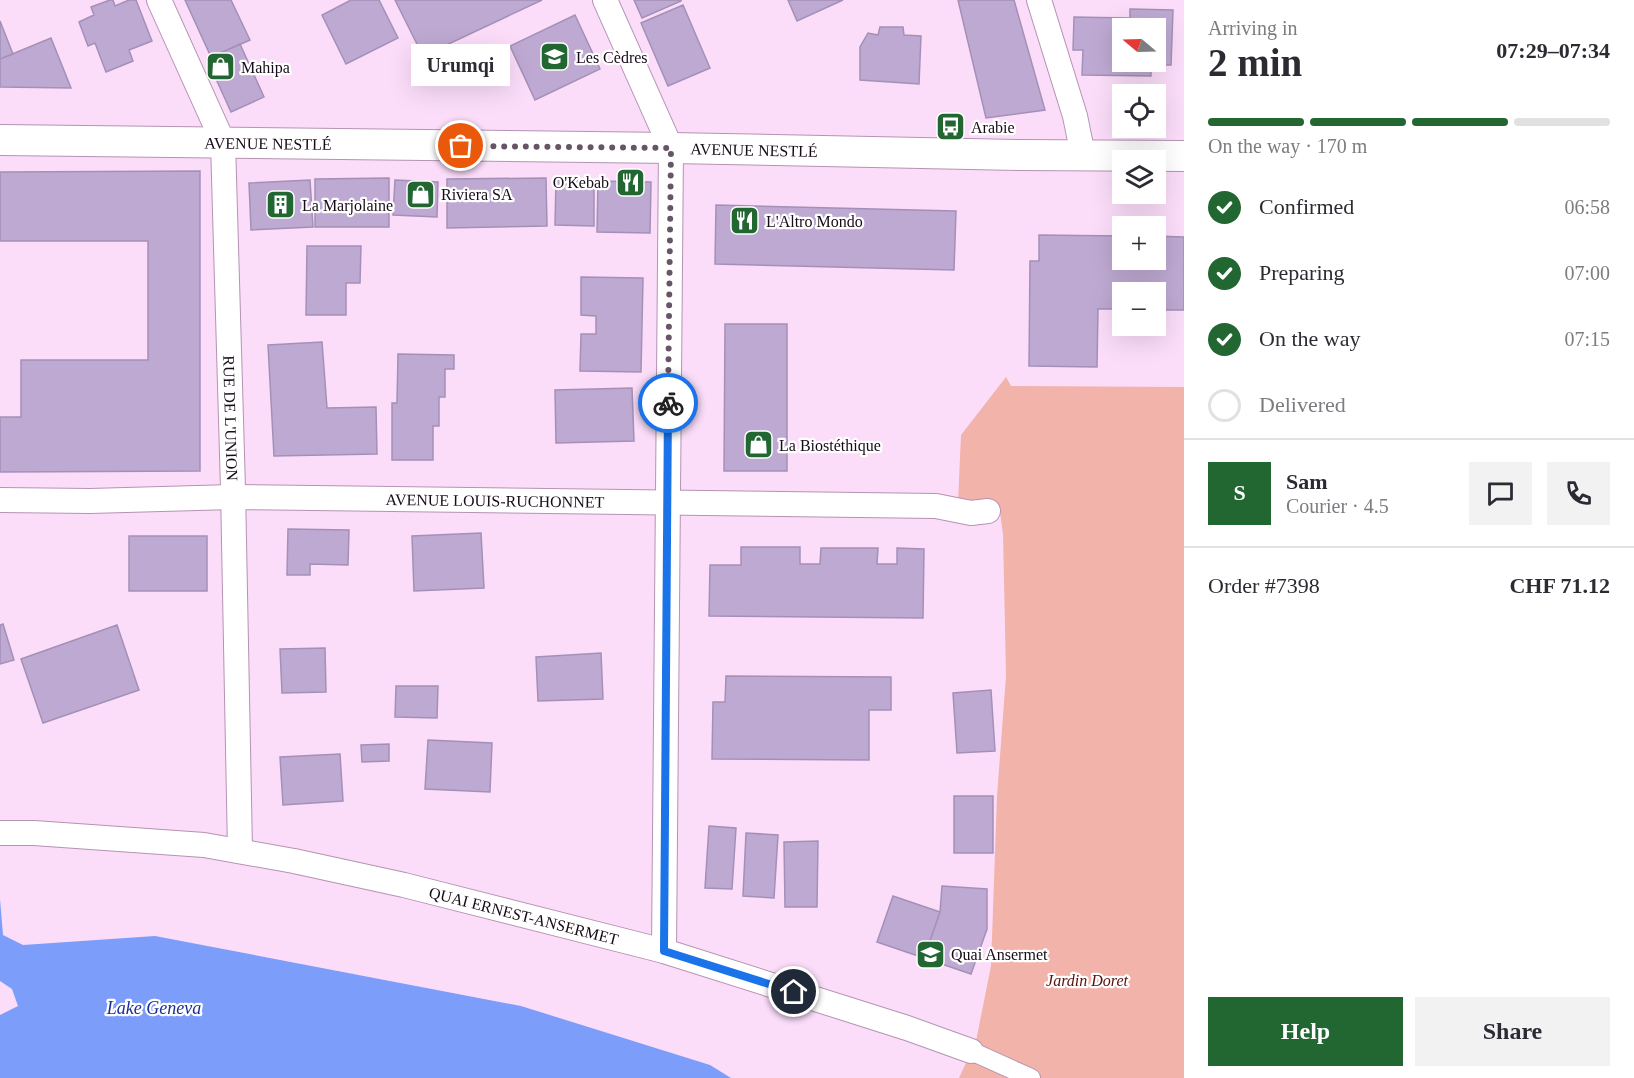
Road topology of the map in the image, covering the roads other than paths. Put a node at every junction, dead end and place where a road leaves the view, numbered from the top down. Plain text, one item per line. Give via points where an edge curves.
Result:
1 (159, 0) edge
2 (605, 0) edge
3 (1039, 0) edge
4 (0, 140) edge
5 (223, 142) junction
6 (671, 148) junction
7 (1083, 155) junction
8 (1184, 156) edge
9 (233, 497) junction
10 (0, 500) edge
11 (667, 502) junction
12 (988, 511) dead end
13 (0, 833) edge
14 (240, 851) junction
15 (664, 951) junction
16 (970, 1051) joint
17 (1031, 1078) edge

1 - 5 street, RUE DE L'UNION
2 - 6 street
3 - 7 street
4 - 5 street, AVENUE NESTLÉ
5 - 6 street, AVENUE NESTLÉ
5 - 9 street, RUE DE L'UNION
6 - 7 street, AVENUE NESTLÉ
6 - 11 street
7 - 8 street, AVENUE NESTLÉ
9 - 10 street, AVENUE LOUIS-RUCHONNET
9 - 11 street, AVENUE LOUIS-RUCHONNET
9 - 14 street, RUE DE L'UNION
11 - 12 street, AVENUE LOUIS-RUCHONNET via 936,506 971,513
11 - 15 street
13 - 14 street, QUAI ERNEST-ANSERMET via 194,844
14 - 15 street, QUAI ERNEST-ANSERMET via 404,885
15 - 16 street, QUAI ERNEST-ANSERMET
16 - 17 street, QUAI ERNEST-ANSERMET

